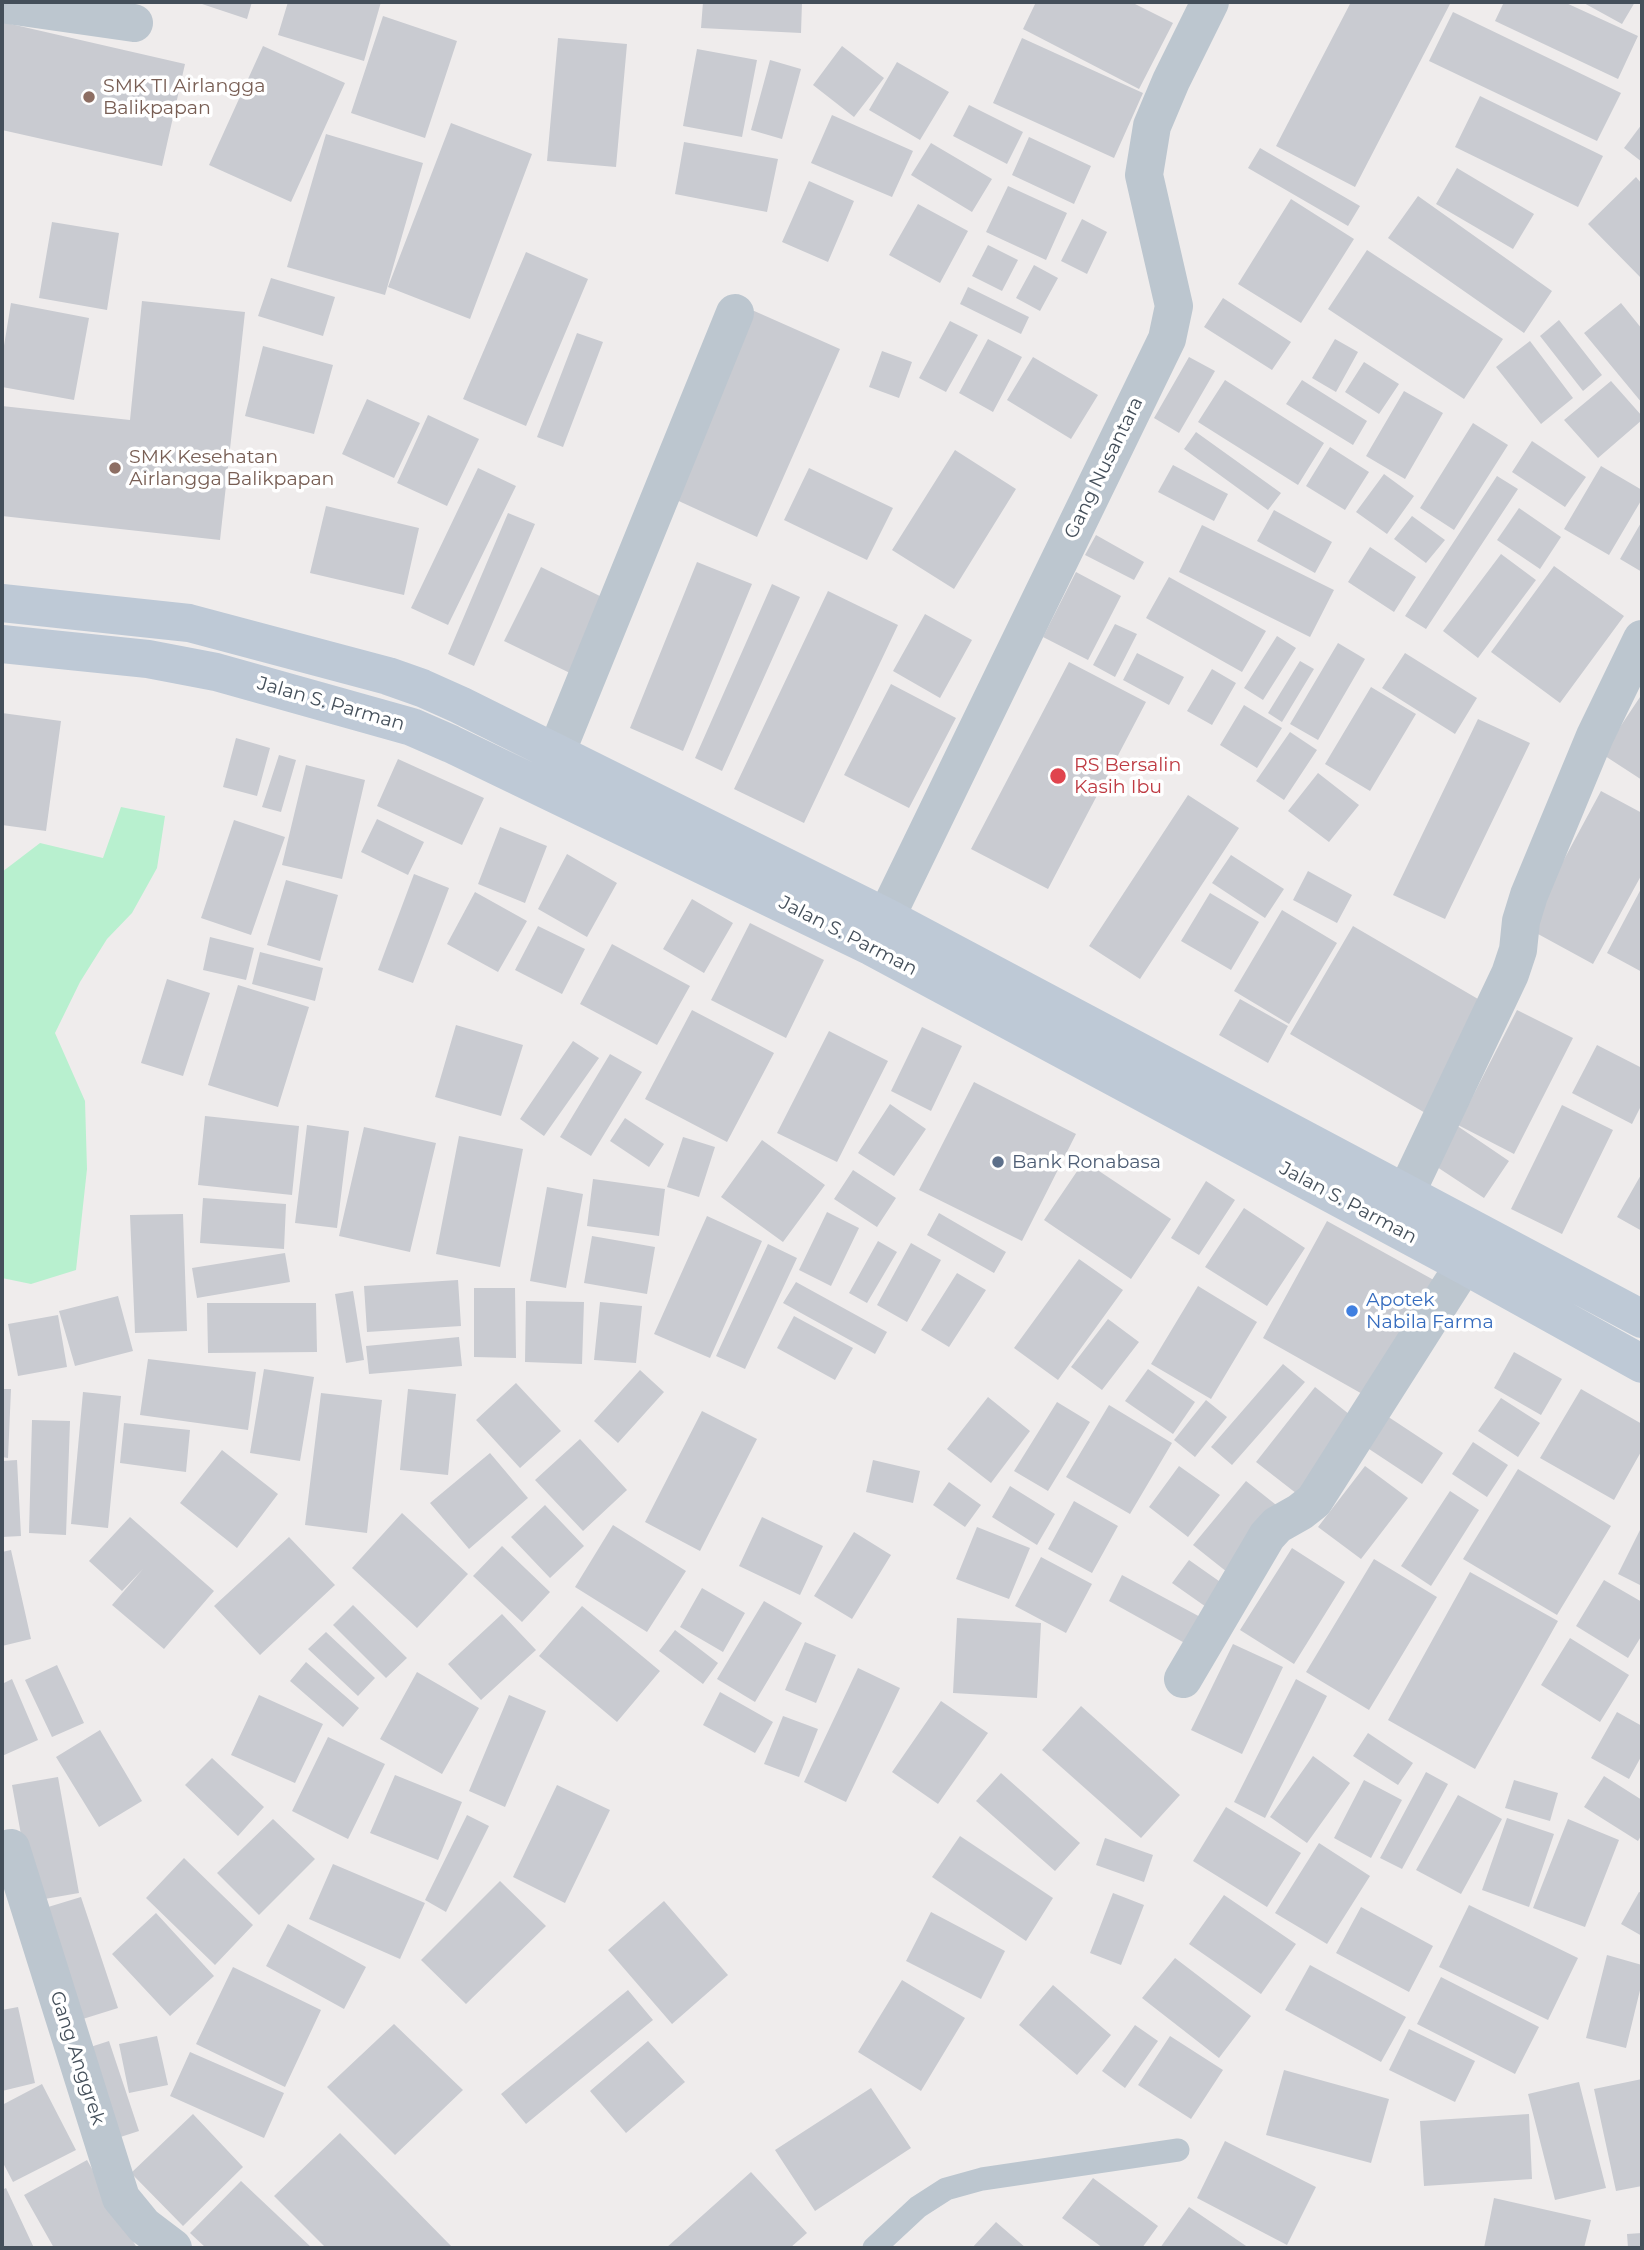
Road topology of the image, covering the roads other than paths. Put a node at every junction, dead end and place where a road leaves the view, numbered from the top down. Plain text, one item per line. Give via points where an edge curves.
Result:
1 (1210, 2) edge
2 (2, 4) edge
3 (134, 23) dead end
4 (735, 313) dead end
5 (2, 603) edge
6 (1642, 639) edge
7 (2, 645) edge
8 (556, 753) junction
9 (879, 932) junction
10 (1406, 1193) junction
11 (1464, 1265) junction
12 (1642, 1319) edge
13 (1642, 1364) edge
14 (1183, 1679) dead end
15 (11, 1848) dead end
16 (1178, 2150) dead end
17 (173, 2248) edge
18 (874, 2248) edge

1 - 9 street, Gang Nusantara via 1152,127 1144,175 1174,306 1167,339
2 - 3 street
4 - 8 street
5 - 8 main road, Jalan S. Parman via 189,623 225,632 422,688
6 - 10 street via 1595,736 1529,895 1510,974
7 - 9 main road, Jalan S. Parman via 182,664 412,727
8 - 9 main road, Jalan S. Parman
9 - 10 main road, Jalan S. Parman
9 - 11 main road, Jalan S. Parman
10 - 12 main road, Jalan S. Parman
11 - 13 main road, Jalan S. Parman
11 - 14 street via 1314,1501 1267,1536
15 - 17 street, Gang Anggrek via 121,2198 144,2226
16 - 18 lane via 982,2179 946,2189 918,2207

